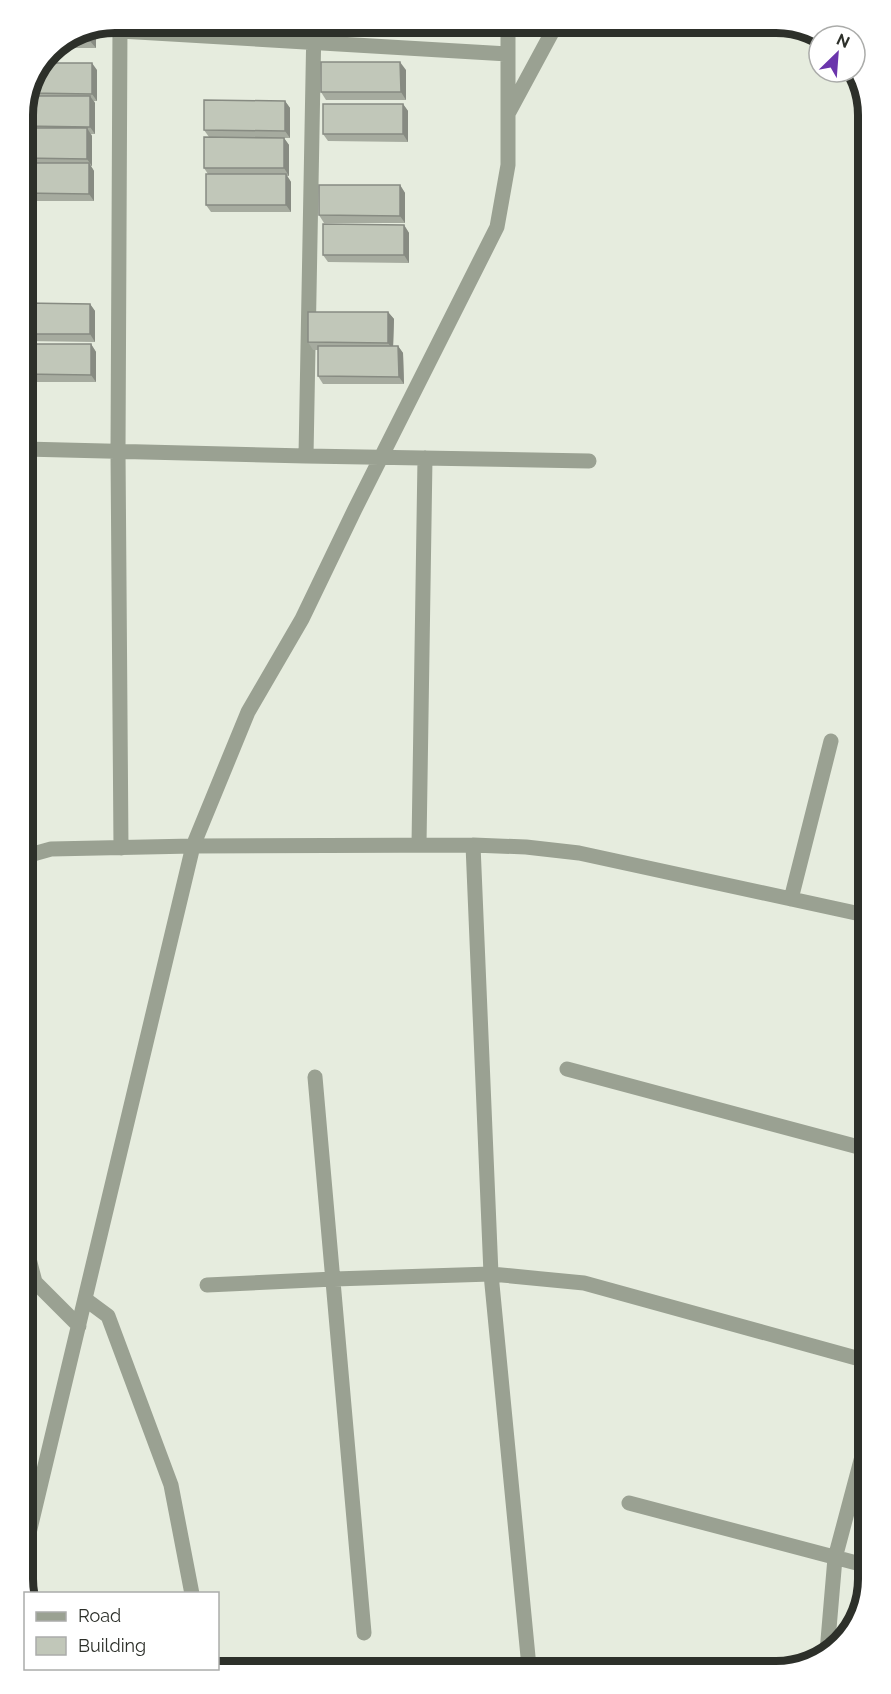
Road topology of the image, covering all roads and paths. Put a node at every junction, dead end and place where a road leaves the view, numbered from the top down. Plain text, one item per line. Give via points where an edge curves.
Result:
1 (120, 33) edge
2 (198, 33) edge
3 (314, 33) edge
4 (508, 33) edge
5 (552, 33) edge
6 (314, 42) junction
7 (508, 54) junction
8 (508, 114) junction
9 (33, 449) edge
10 (118, 451) junction
11 (306, 456) junction
12 (381, 457) junction
13 (425, 458) junction
14 (589, 461) dead end
15 (831, 741) dead end
16 (419, 845) junction
17 (473, 845) junction
18 (193, 846) junction
19 (121, 848) junction
20 (33, 854) edge
21 (791, 899) junction
22 (858, 913) edge
23 (567, 1069) dead end
24 (315, 1077) dead end
25 (858, 1147) edge
26 (33, 1274) edge
27 (491, 1274) junction
28 (334, 1279) junction
29 (207, 1285) dead end
30 (85, 1299) junction
31 (79, 1326) junction
32 (858, 1359) edge
33 (858, 1472) edge
34 (629, 1503) dead end
35 (33, 1516) edge
36 (835, 1558) junction
37 (858, 1564) edge
38 (192, 1592) edge
39 (364, 1633) dead end
40 (828, 1643) edge
41 (527, 1661) edge

1 - 10 street
2 - 6 street
3 - 6 street
4 - 7 street
5 - 8 street
6 - 7 street
6 - 11 street
7 - 8 street
8 - 12 street via 508,165 497,227
9 - 10 street
10 - 11 street
10 - 19 street
11 - 12 street
12 - 13 street
12 - 18 street via 302,619 248,711
13 - 14 street
13 - 16 street
15 - 21 street
16 - 17 street
16 - 18 street
17 - 21 street via 579,853
17 - 27 street
18 - 19 street
18 - 30 street
19 - 20 street via 51,849
21 - 22 street
23 - 25 street
24 - 28 street
26 - 31 street via 35,1282
27 - 28 street
27 - 32 street via 584,1283
27 - 41 street
28 - 29 street
28 - 39 street
30 - 31 street
30 - 38 street via 108,1316 171,1485
31 - 35 street
33 - 36 street
34 - 36 street
36 - 37 street
36 - 40 street

